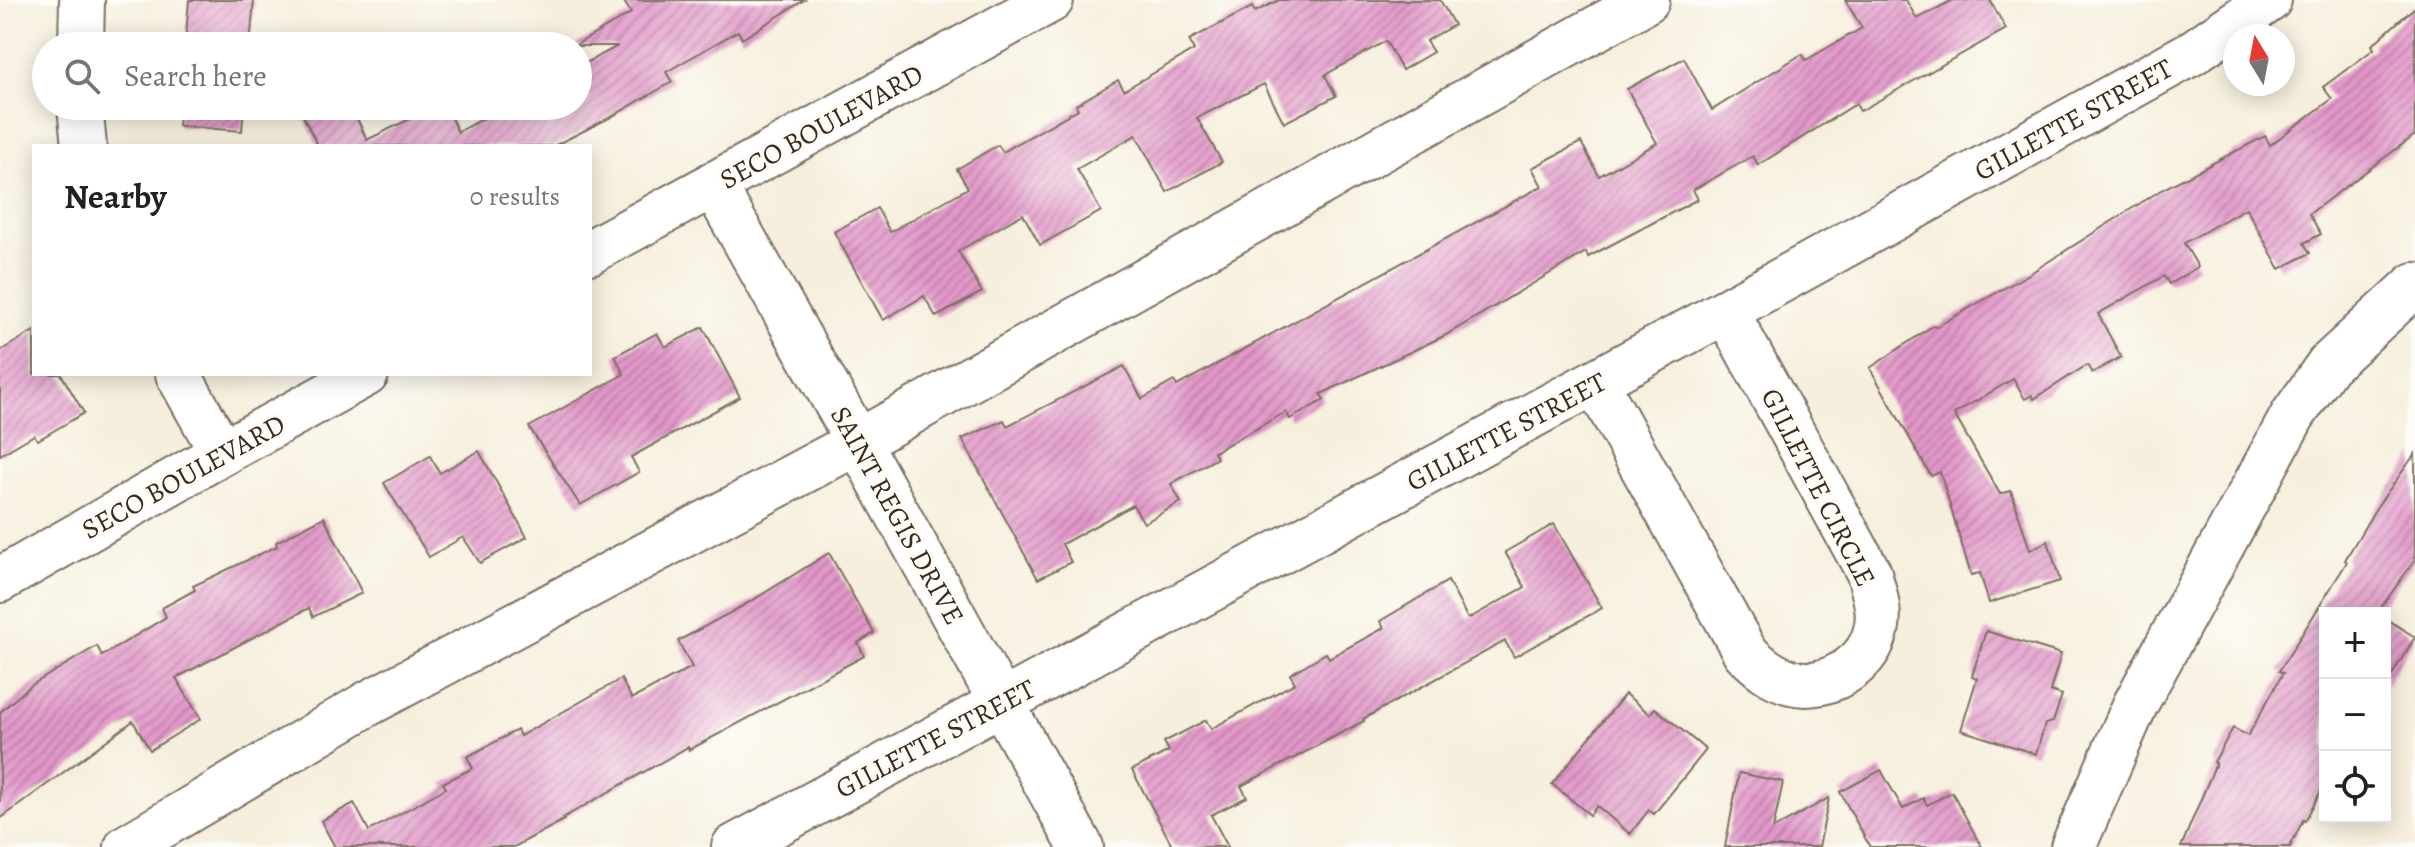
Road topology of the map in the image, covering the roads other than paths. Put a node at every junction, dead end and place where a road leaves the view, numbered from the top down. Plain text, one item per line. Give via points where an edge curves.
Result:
1 (82, 0) edge
2 (1051, 0) edge
3 (1647, 0) edge
4 (2269, 0) edge
5 (81, 32) edge
6 (81, 120) edge
7 (84, 144) edge
8 (713, 184) junction
9 (592, 251) edge
10 (2415, 285) edge
11 (1726, 311) junction
12 (179, 376) edge
13 (362, 376) edge
14 (1596, 383) junction
15 (858, 442) junction
16 (222, 453) junction
17 (0, 580) edge
18 (1002, 701) junction
19 (127, 847) edge
20 (734, 847) edge
21 (1081, 847) edge
22 (2073, 847) edge

1 - 5 street
2 - 8 street, SECO BOULEVARD
3 - 15 street
4 - 11 street, GILLETTE STREET via 2192,53
6 - 7 street
8 - 9 street, SECO BOULEVARD
8 - 15 street, SAINT REGIS DRIVE
10 - 22 street via 2328,365 2293,415 2135,705
11 - 14 street, GILLETTE STREET
11 - 14 street, GILLETTE CIRCLE via 1869,573 1878,605 1875,634 1863,657 1845,673 1818,683 1793,683 1765,672 1745,652
12 - 16 street
13 - 16 street, SECO BOULEVARD
14 - 18 street, GILLETTE STREET
15 - 18 street, SAINT REGIS DRIVE
15 - 19 street via 367,704
16 - 17 street, SECO BOULEVARD
18 - 20 street, GILLETTE STREET
18 - 21 street, SAINT REGIS DRIVE

